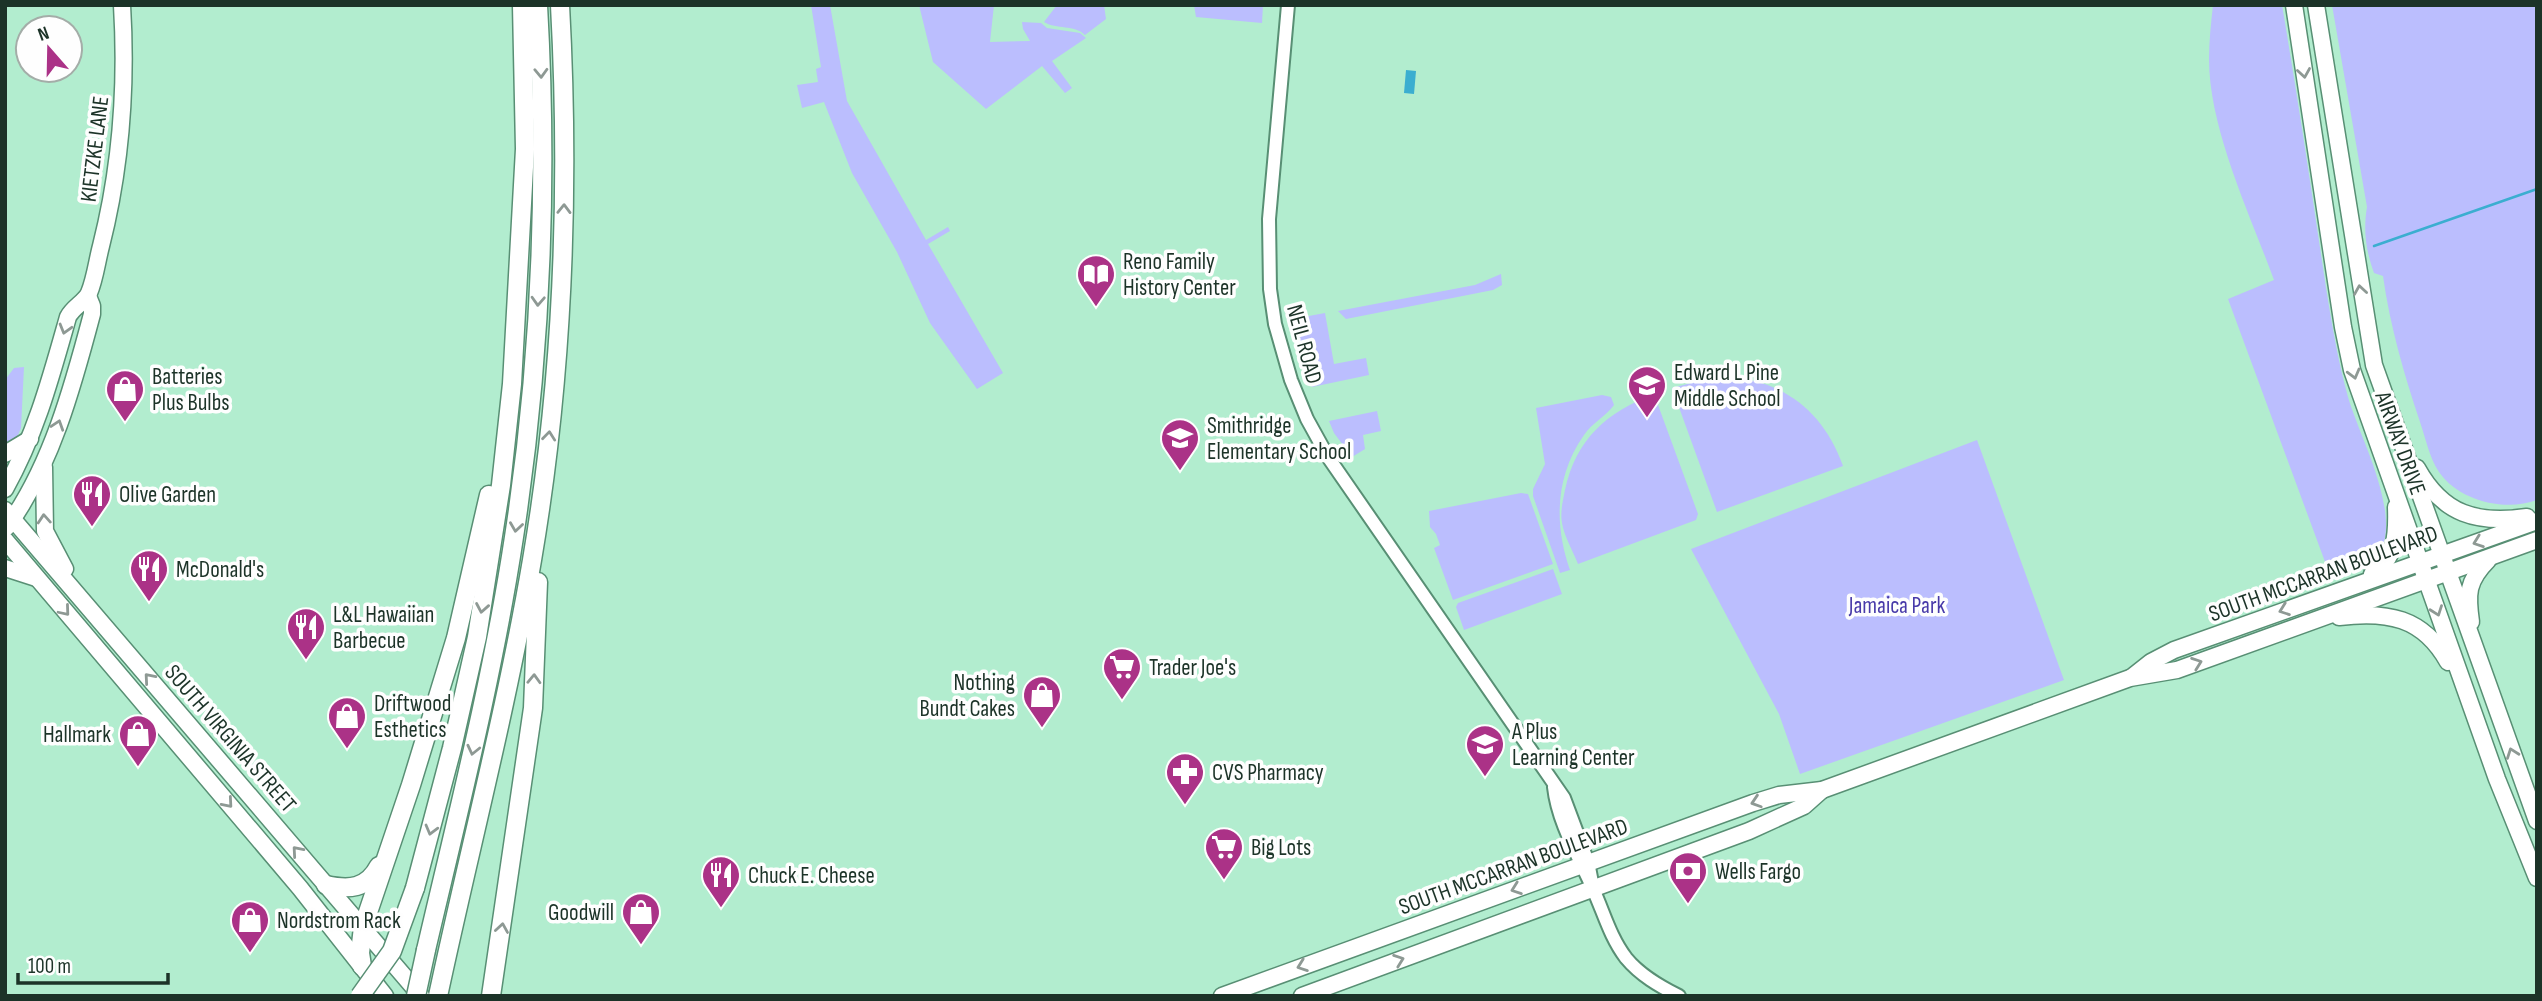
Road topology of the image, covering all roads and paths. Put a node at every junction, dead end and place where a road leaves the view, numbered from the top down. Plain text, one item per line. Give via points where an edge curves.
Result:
1 (122, 5) edge
2 (522, 5) edge
3 (538, 5) edge
4 (560, 5) edge
5 (1288, 5) edge
6 (2294, 5) edge
7 (2316, 5) edge
8 (88, 296) junction
9 (517, 297) junction
10 (2395, 428) junction
11 (32, 438) junction
12 (5, 454) edge
13 (44, 464) junction
14 (5, 489) edge
15 (2394, 492) junction
16 (540, 504) junction
17 (8, 519) edge
18 (2537, 519) edge
19 (5, 540) edge
20 (2537, 540) edge
21 (2440, 555) junction
22 (2492, 556) junction
23 (2420, 562) junction
24 (5, 568) edge
25 (2446, 573) junction
26 (38, 579) junction
27 (2426, 580) junction
28 (2359, 584) junction
29 (84, 601) junction
30 (2314, 620) junction
31 (2473, 645) junction
32 (2130, 678) junction
33 (2469, 701) junction
34 (221, 762) junction
35 (204, 775) junction
36 (1822, 790) junction
37 (2537, 821) edge
38 (392, 841) junction
39 (1584, 864) junction
40 (2537, 878) edge
41 (326, 885) junction
42 (1592, 888) junction
43 (363, 927) junction
44 (362, 966) junction
45 (360, 996) edge
46 (385, 996) edge
47 (419, 996) edge
48 (438, 996) edge
49 (491, 996) edge
50 (1222, 996) edge
51 (1302, 996) edge
52 (1679, 996) edge

1 - 8 main road, KIETZKE LANE via 125,73 121,134 113,191
2 - 9 highway via 525,149
3 -> 47 highway, bridge via 542,226 528,433 502,613
16 -> 4 highway via 556,356 563,225
5 - 39 street, NEIL ROAD via 1268,254 1272,309 1291,380 1328,457 1567,803
6 -> 15 main road, AIRWAY DRIVE via 2347,349
10 -> 7 main road, AIRWAY DRIVE via 2370,347
8 -> 11 main road, KIETZKE LANE via 68,317
13 -> 8 main road, KIETZKE LANE via 90,322
9 - 38 highway via 492,479 469,587
9 -> 45 highway, bridge via 501,485 479,624 452,748 415,888 392,951
10 - 18 main road via 2427,485 2446,505 2484,519
10 - 21 main road, AIRWAY DRIVE
11 - 12 main road
11 - 14 main road, KIETZKE LANE
13 - 17 main road, KIETZKE LANE
29 -> 13 main road via 45,531
15 - 23 main road, AIRWAY DRIVE
15 - 28 main road via 2392,554 2383,567
16 - 48 highway via 513,665
49 -> 16 highway via 533,708
17 - 29 main road, SOUTH VIRGINIA STREET
18 -> 21 main road, SOUTH MCCARRAN BOULEVARD
19 - 26 main road, SOUTH VIRGINIA STREET
20 - 22 main road, SOUTH MCCARRAN BOULEVARD
21 - 23 main road, SOUTH MCCARRAN BOULEVARD
21 - 25 main road, AIRWAY DRIVE
22 - 25 main road, SOUTH MCCARRAN BOULEVARD
22 - 31 main road via 2475,574 2470,588
23 - 27 main road, AIRWAY DRIVE
23 - 28 main road, SOUTH MCCARRAN BOULEVARD
24 - 26 main road
25 - 27 main road, SOUTH MCCARRAN BOULEVARD
25 - 31 main road, AIRWAY DRIVE
26 -> 35 main road, SOUTH VIRGINIA STREET
27 - 30 main road, SOUTH MCCARRAN BOULEVARD
27 -> 33 main road, AIRWAY DRIVE
28 -> 32 main road, SOUTH MCCARRAN BOULEVARD via 2174,650
34 -> 29 main road, SOUTH VIRGINIA STREET
32 -> 30 main road, SOUTH MCCARRAN BOULEVARD via 2177,670
30 - 33 main road via 2370,615 2409,622 2438,646
37 -> 31 main road, AIRWAY DRIVE
32 - 36 main road, SOUTH MCCARRAN BOULEVARD
33 - 40 main road, AIRWAY DRIVE
34 - 35 main road
41 -> 34 main road, SOUTH VIRGINIA STREET
35 -> 44 main road, SOUTH VIRGINIA STREET
36 -> 39 main road, SOUTH MCCARRAN BOULEVARD via 1753,803
36 - 42 main road, SOUTH MCCARRAN BOULEVARD via 1787,816
38 - 41 highway via 376,872 363,884 346,889
38 - 43 highway
39 - 42 street, NEIL ROAD
39 -> 50 main road, SOUTH MCCARRAN BOULEVARD
41 - 43 main road, SOUTH VIRGINIA STREET
51 -> 42 main road, SOUTH MCCARRAN BOULEVARD
42 - 52 street, NEIL ROAD via 1607,927 1627,958
43 - 44 highway
43 - 47 main road, SOUTH VIRGINIA STREET
44 - 46 main road, SOUTH VIRGINIA STREET

